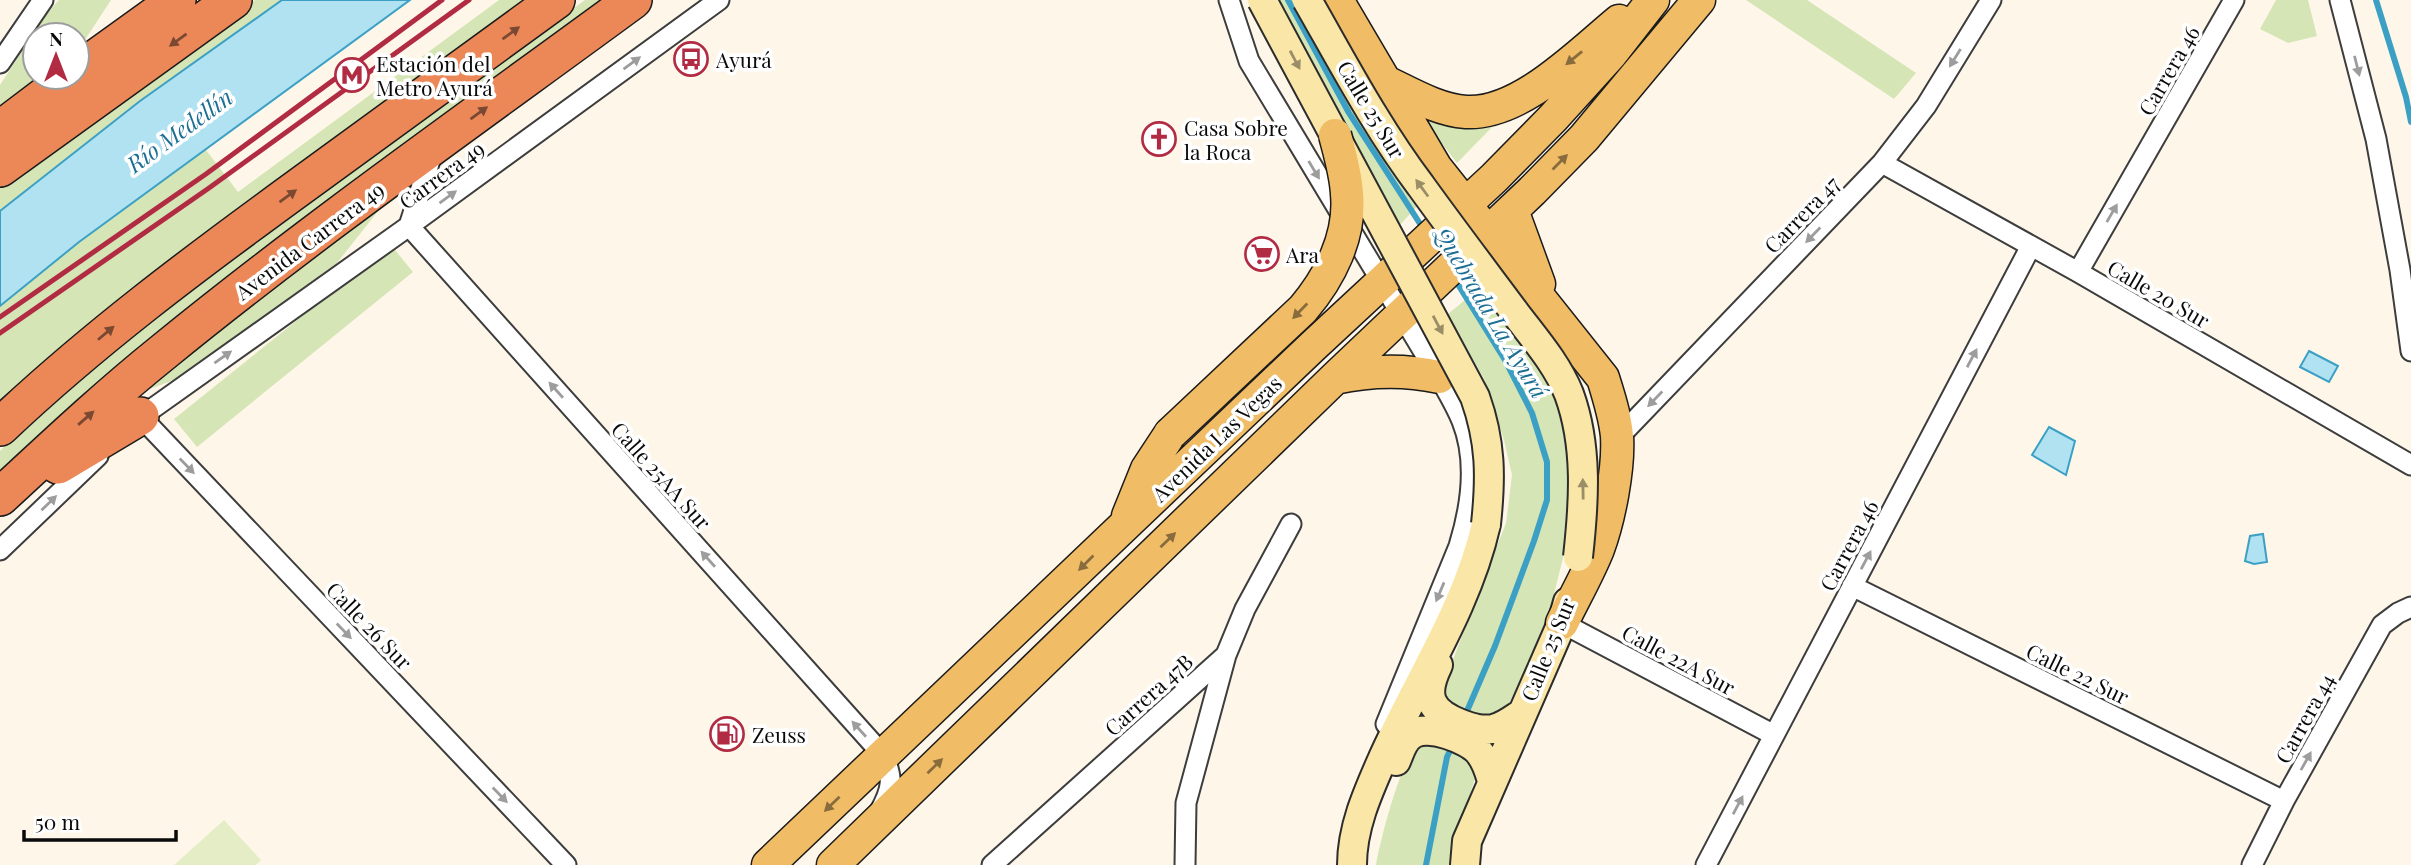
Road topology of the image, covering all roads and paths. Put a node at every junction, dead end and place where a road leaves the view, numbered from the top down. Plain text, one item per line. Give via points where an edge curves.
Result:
1 (43, 0) edge
2 (144, 0) edge
3 (177, 0) edge
4 (233, 0) edge
5 (556, 0) edge
6 (633, 0) edge
7 (719, 0) edge
8 (1229, 0) edge
9 (1262, 0) edge
10 (1307, 0) edge
11 (1337, 0) edge
12 (1646, 0) edge
13 (1653, 0) edge
14 (1699, 0) edge
15 (1991, 0) edge
16 (2234, 0) edge
17 (2340, 0) edge
18 (111, 47) junction
19 (91, 62) edge
20 (0, 63) edge
21 (1386, 82) junction
22 (52, 91) edge
23 (0, 130) edge
24 (1335, 135) junction
25 (435, 146) junction
26 (1882, 163) junction
27 (0, 168) edge
28 (1465, 204) junction
29 (1512, 210) junction
30 (409, 226) junction
31 (1350, 230) junction
32 (1488, 233) junction
33 (2031, 246) junction
34 (2078, 272) junction
35 (1381, 282) junction
36 (1549, 309) junction
37 (1401, 315) junction
38 (1312, 347) junction
39 (2411, 351) edge
40 (1439, 377) junction
41 (1335, 378) junction
42 (140, 416) junction
43 (0, 427) edge
44 (1617, 439) junction
45 (2411, 465) edge
46 (0, 498) edge
47 (1292, 524) dead end
48 (1486, 524) junction
49 (1125, 525) junction
50 (0, 550) edge
51 (1852, 586) junction
52 (2411, 607) edge
53 (1562, 623) junction
54 (1226, 654) junction
55 (1521, 714) junction
56 (1444, 726) junction
57 (1774, 735) junction
58 (1471, 736) junction
59 (883, 755) junction
60 (1492, 781) junction
61 (2284, 801) junction
62 (869, 830) junction
63 (1356, 861) edge
64 (1715, 862) edge
65 (566, 865) edge
66 (768, 865) edge
67 (833, 865) edge
68 (992, 865) edge
69 (1185, 865) edge
70 (1465, 865) edge
71 (2252, 865) edge

1 - 20 street
2 - 18 highway
3 - 18 highway
4 -> 27 highway
43 -> 5 highway via 126,316
25 -> 6 highway, Avenida Carrera 49
30 -> 7 street, Carrera 49
8 -> 31 street via 1249,61
9 -> 24 main road, Calle 25 Sur, bridge
53 -> 10 main road, Calle 25 Sur, bridge via 1578,557 1583,509 1579,430 1568,393 1550,359 1385,135
11 - 21 main road
12 -> 21 main road via 1544,82 1494,110 1444,108
13 - 28 main road, Avenida Las Vegas via 1553,118
29 -> 14 main road, Avenida Las Vegas via 1584,138
15 -> 26 street, Carrera 47 via 1926,106
34 -> 16 street, Carrera 46
17 -> 39 street via 2376,139
18 - 19 highway
21 - 28 main road via 1423,149
22 - 23 highway
24 -> 48 main road, Calle 25 Sur, bridge via 1475,397 1490,462
24 -> 49 main road, bridge via 1348,208 1331,269 1303,309 1170,433 1147,469
25 - 30 street
46 -> 25 highway, Avenida Carrera 49 via 162,353
26 - 33 street, Calle 20 Sur
26 -> 44 street, Carrera 47
28 - 32 main road
28 - 35 main road, Avenida Las Vegas
29 - 32 main road, Avenida Las Vegas
29 - 36 main road
42 -> 30 street, Carrera 49
59 -> 30 street, Calle 25AA Sur
31 - 35 street
31 - 38 main road via 1335,292
32 - 36 main road
32 - 37 main road, Avenida Las Vegas
33 - 34 street, Calle 20 Sur
51 -> 33 street, Carrera 46
34 - 45 street, Calle 20 Sur
35 - 37 street
35 - 38 main road, Avenida Las Vegas
36 - 44 main road via 1602,378
37 - 40 street
37 - 41 main road, Avenida Las Vegas
38 - 49 main road, Avenida Las Vegas
40 - 41 main road via 1394,370
40 -> 63 street via 1465,432 1470,507 1459,546 1362,783 1353,817
62 -> 41 main road, Avenida Las Vegas
42 - 46 highway
50 -> 42 street, Carrera 49
42 -> 65 street, Calle 26 Sur
44 - 53 main road via 1607,518
47 - 54 street, Carrera 47B
48 - 56 main road via 1466,607 1430,682 1433,704
48 - 63 main road, Calle 25 Sur via 1468,585 1367,795
49 -> 59 main road, Avenida Las Vegas
51 - 57 street, Carrera 46
51 - 61 street, Calle 22 Sur
61 -> 52 street, Carrera 44 via 2382,625
53 - 55 main road, Calle 25 Sur
53 - 57 street, Calle 22A Sur
54 - 68 street, Carrera 47B
54 - 69 street via 1186,803
55 - 58 main road via 1496,729
55 - 60 main road, Calle 25 Sur
56 - 58 main road
56 - 63 main road via 1413,733 1405,741
64 -> 57 street, Carrera 46
58 - 60 main road
59 - 62 street via 891,780 889,794
59 -> 66 main road, Avenida Las Vegas
60 - 70 main road, Calle 25 Sur via 1467,841
61 - 71 street, Carrera 44
62 - 67 main road, Avenida Las Vegas

